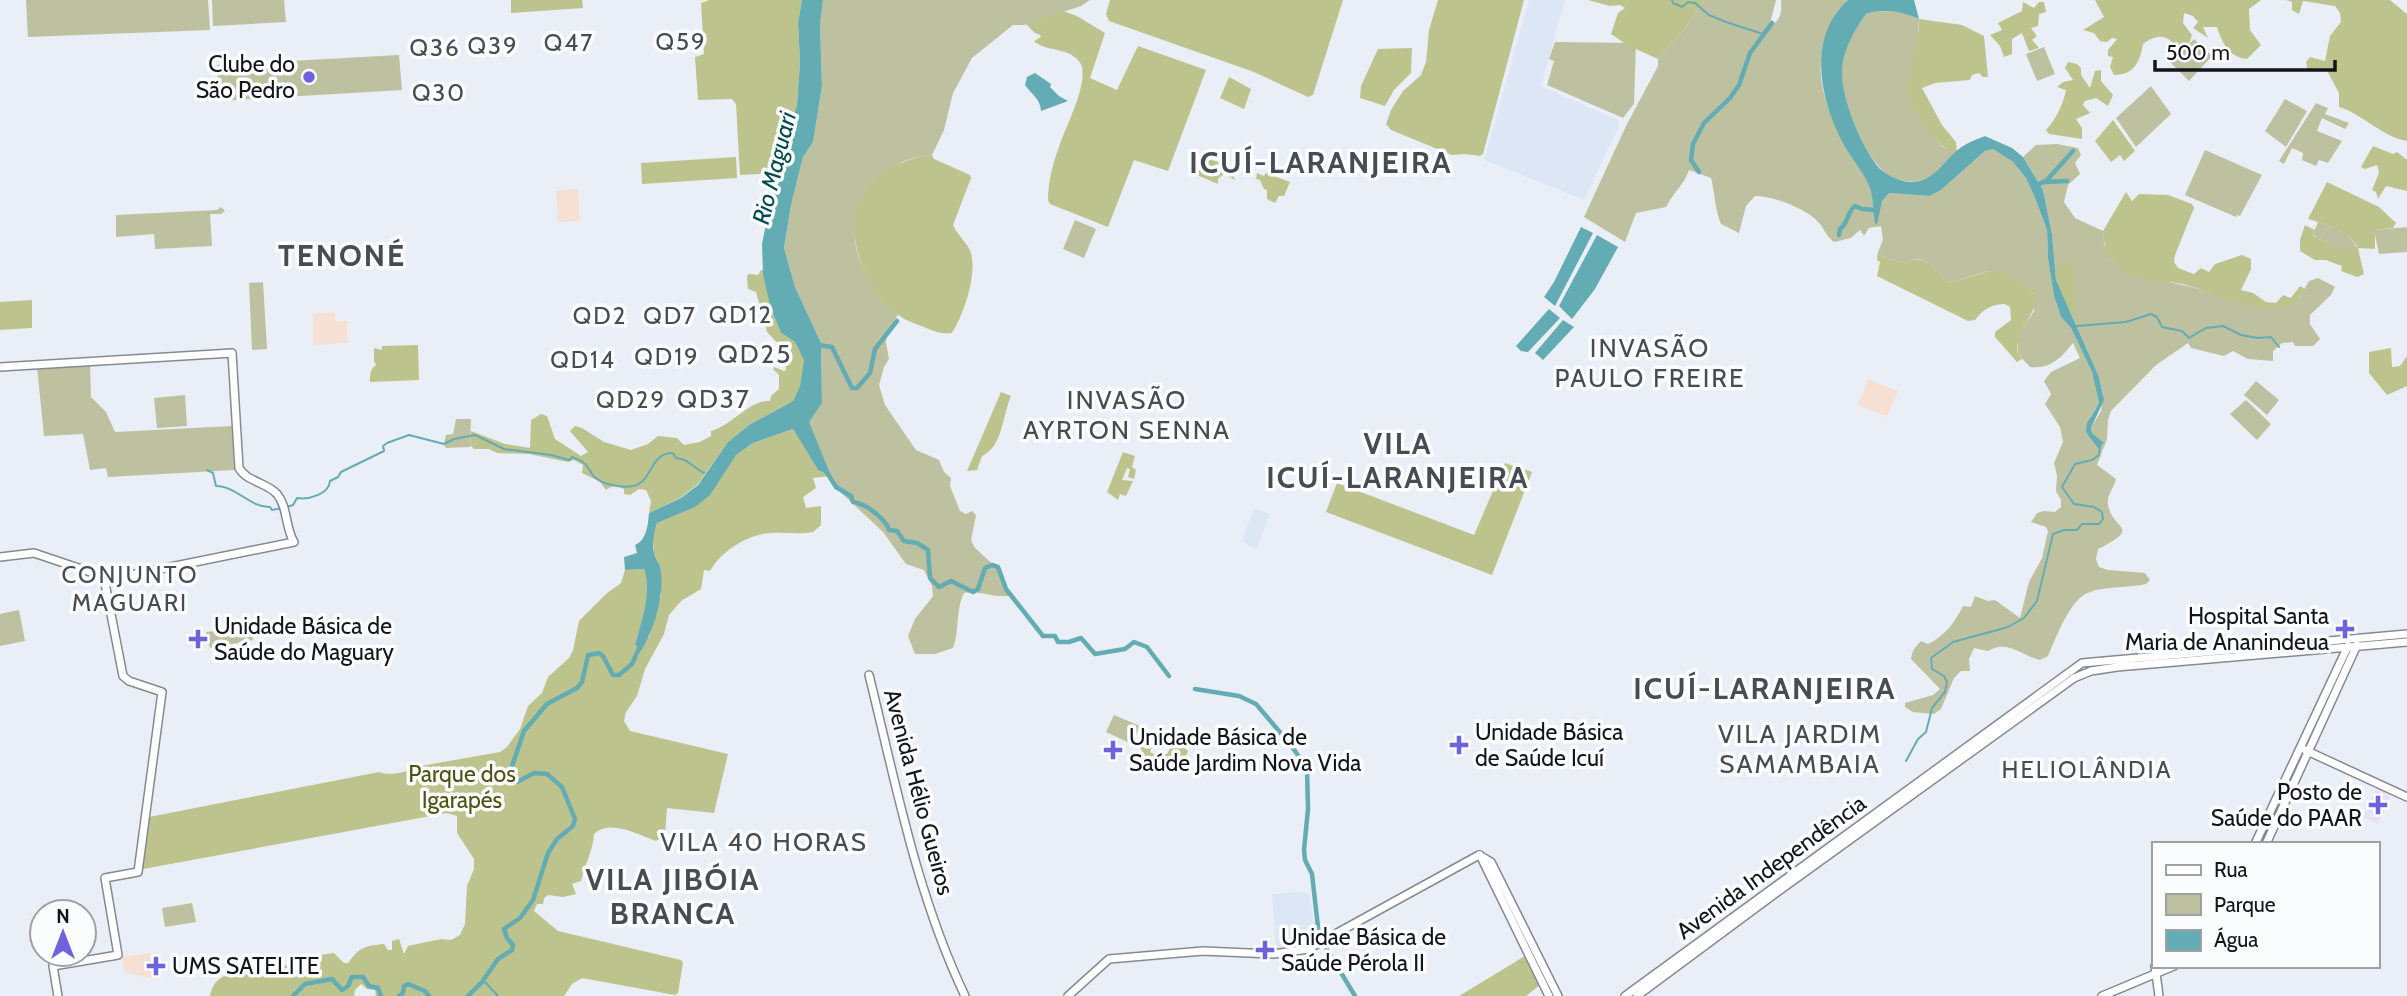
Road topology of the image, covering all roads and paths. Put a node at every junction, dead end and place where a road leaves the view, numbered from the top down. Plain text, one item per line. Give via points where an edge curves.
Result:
1 (0, 367) edge
2 (0, 558) edge
3 (104, 578) junction
4 (2407, 634) edge
5 (2380, 640) junction
6 (2407, 642) edge
7 (2351, 649) junction
8 (2116, 663) junction
9 (869, 675) dead end
10 (2301, 748) junction
11 (2309, 752) junction
12 (2407, 797) edge
13 (1863, 827) junction
14 (2256, 842) edge
15 (2267, 842) edge
16 (1484, 859) junction
17 (2156, 970) edge
18 (58, 996) edge
19 (965, 996) edge
20 (1068, 996) edge
21 (1549, 996) edge
22 (1558, 996) edge
23 (1625, 996) edge
24 (1637, 996) edge
25 (2102, 996) edge
26 (2157, 996) edge

1 - 3 main road via 232,353 239,468 275,492 291,540
2 - 3 main road via 34,553
3 - 18 main road via 125,678 162,692 138,872 105,878 118,956 53,966
4 - 5 main road, Avenida Independência
5 - 6 main road, Avenida Independência
5 - 7 main road, Avenida Independência
5 - 8 main road, Avenida Independência
7 - 8 main road, Avenida Independência
7 - 10 main road
7 - 11 main road
8 - 13 main road, Avenida Independência via 2074,678
9 - 19 main road, Avenida Hélio Gueiros via 914,862
10 - 11 main road
10 - 14 main road
11 - 12 main road
11 - 15 main road
13 - 23 main road, Avenida Independência
13 - 24 main road, Avenida Independência
16 - 20 main road via 1303,950 1274,954 1203,951 1109,959
16 - 21 main road
16 - 22 main road
17 - 25 main road
17 - 26 main road

